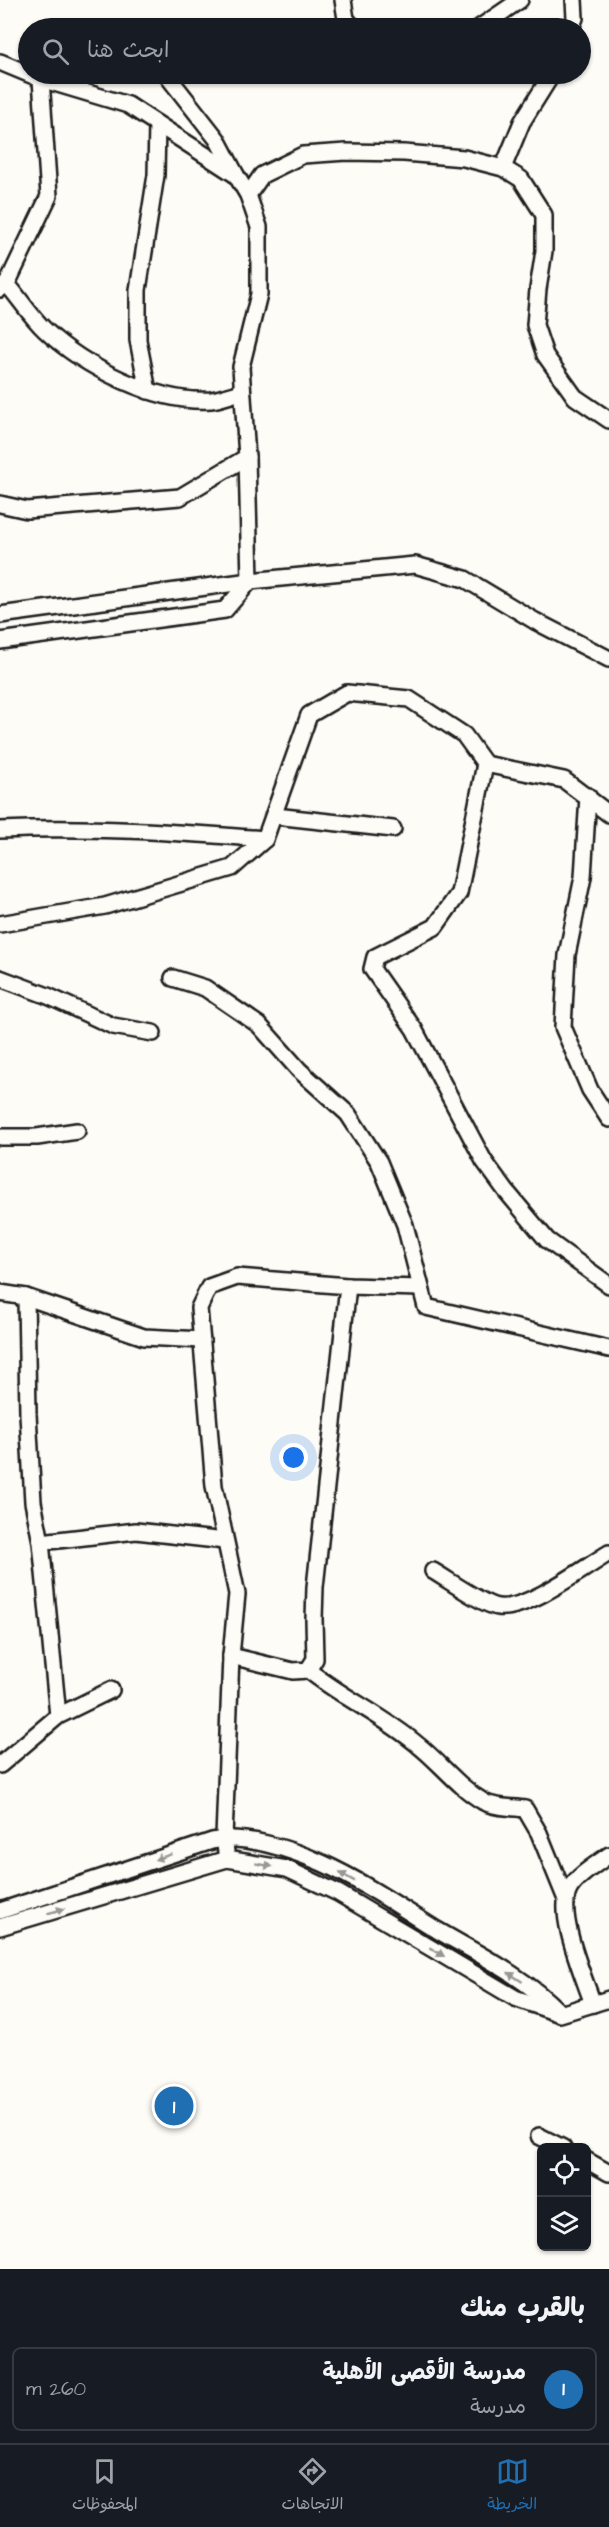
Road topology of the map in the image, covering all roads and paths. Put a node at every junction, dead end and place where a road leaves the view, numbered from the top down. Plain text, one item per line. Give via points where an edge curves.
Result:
1 (343, 0) edge
2 (520, 0) edge
3 (574, 0) edge
4 (346, 18) edge
5 (494, 18) edge
6 (575, 18) edge
7 (0, 62) edge
8 (18, 69) edge
9 (41, 84) edge
10 (58, 84) edge
11 (174, 84) edge
12 (546, 84) edge
13 (157, 124) junction
14 (503, 168) junction
15 (236, 175) junction
16 (248, 195) junction
17 (4, 286) edge
18 (148, 391) junction
19 (242, 392) junction
20 (609, 420) edge
21 (247, 457) junction
22 (0, 504) edge
23 (250, 581) junction
24 (0, 615) edge
25 (0, 641) edge
26 (609, 659) edge
27 (485, 764) junction
28 (588, 796) junction
29 (609, 814) edge
30 (275, 816) junction
31 (393, 829) dead end
32 (0, 830) edge
33 (265, 839) junction
34 (0, 924) edge
35 (0, 978) edge
36 (173, 978) dead end
37 (153, 1033) dead end
38 (609, 1119) edge
39 (77, 1131) dead end
40 (0, 1137) edge
41 (609, 1285) edge
42 (348, 1286) junction
43 (420, 1288) junction
44 (0, 1293) edge
45 (26, 1298) junction
46 (202, 1340) junction
47 (609, 1349) edge
48 (225, 1541) junction
49 (41, 1542) junction
50 (609, 1553) edge
51 (433, 1571) dead end
52 (231, 1656) junction
53 (308, 1670) junction
54 (111, 1690) dead end
55 (58, 1716) junction
56 (0, 1765) edge
57 (224, 1838) junction
58 (609, 1855) edge
59 (227, 1859) junction
60 (565, 1897) junction
61 (0, 1911) edge
62 (0, 1927) edge
63 (609, 1999) edge
64 (592, 2004) junction
65 (560, 2014) junction
66 (539, 2136) dead end
67 (552, 2143) edge
68 (591, 2163) edge
69 (609, 2174) edge

1 - 4 street
2 - 5 street
3 - 6 street
7 - 8 street
9 - 17 street via 49,196
10 - 13 street via 128,105
11 - 15 street via 217,139
12 - 14 street via 522,122
13 - 15 street
13 - 18 street via 156,175 138,290 138,339
14 - 16 street via 464,158 404,153 303,155 262,175
14 - 20 street via 521,179 544,215 536,325 545,355 576,397
15 - 16 street
16 - 19 street via 259,227 259,294 241,368
17 - 18 street via 46,330 84,359
18 - 19 street via 176,398 212,400
19 - 21 street
21 - 22 street via 180,497 27,510
21 - 23 street
23 - 24 street
23 - 25 street via 225,610
23 - 26 street via 415,565 433,568 465,579
27 - 28 street via 564,780
27 - 30 street via 464,735 410,699 347,693 309,715
27 - 41 street via 459,893 435,927 375,957 372,969 414,1029 484,1161 501,1184 547,1240
28 - 29 street
28 - 38 street via 583,877 567,955 562,1027 590,1090
30 - 31 street
30 - 33 street
32 - 33 street via 64,828
33 - 34 street via 232,868 105,906
35 - 37 street via 113,1026
36 - 43 street via 205,988 259,1024 299,1070 348,1114 380,1162 405,1225
39 - 40 street
42 - 43 street
42 - 46 street via 237,1277 209,1287 199,1308
42 - 53 street via 315,1587 315,1659
43 - 47 street via 426,1307
44 - 45 street
45 - 46 street via 144,1337
45 - 49 street via 33,1502
46 - 48 street via 214,1486
48 - 49 street via 136,1531
48 - 52 street via 237,1594
49 - 55 street
50 - 51 street via 543,1594 515,1606 496,1608
52 - 53 street via 293,1671
52 - 57 street
53 - 60 street via 336,1692 388,1722 486,1803 525,1809
54 - 55 street
55 - 56 street
57 - 59 street
57 -> 61 street
65 -> 57 street via 542,1995 488,1960 322,1863 286,1850
58 - 60 street via 571,1885
62 -> 59 street
59 -> 65 street via 287,1869 338,1893 515,1998
60 - 64 street via 566,1917
63 - 64 street
64 - 65 street
66 - 67 street
68 - 69 street

